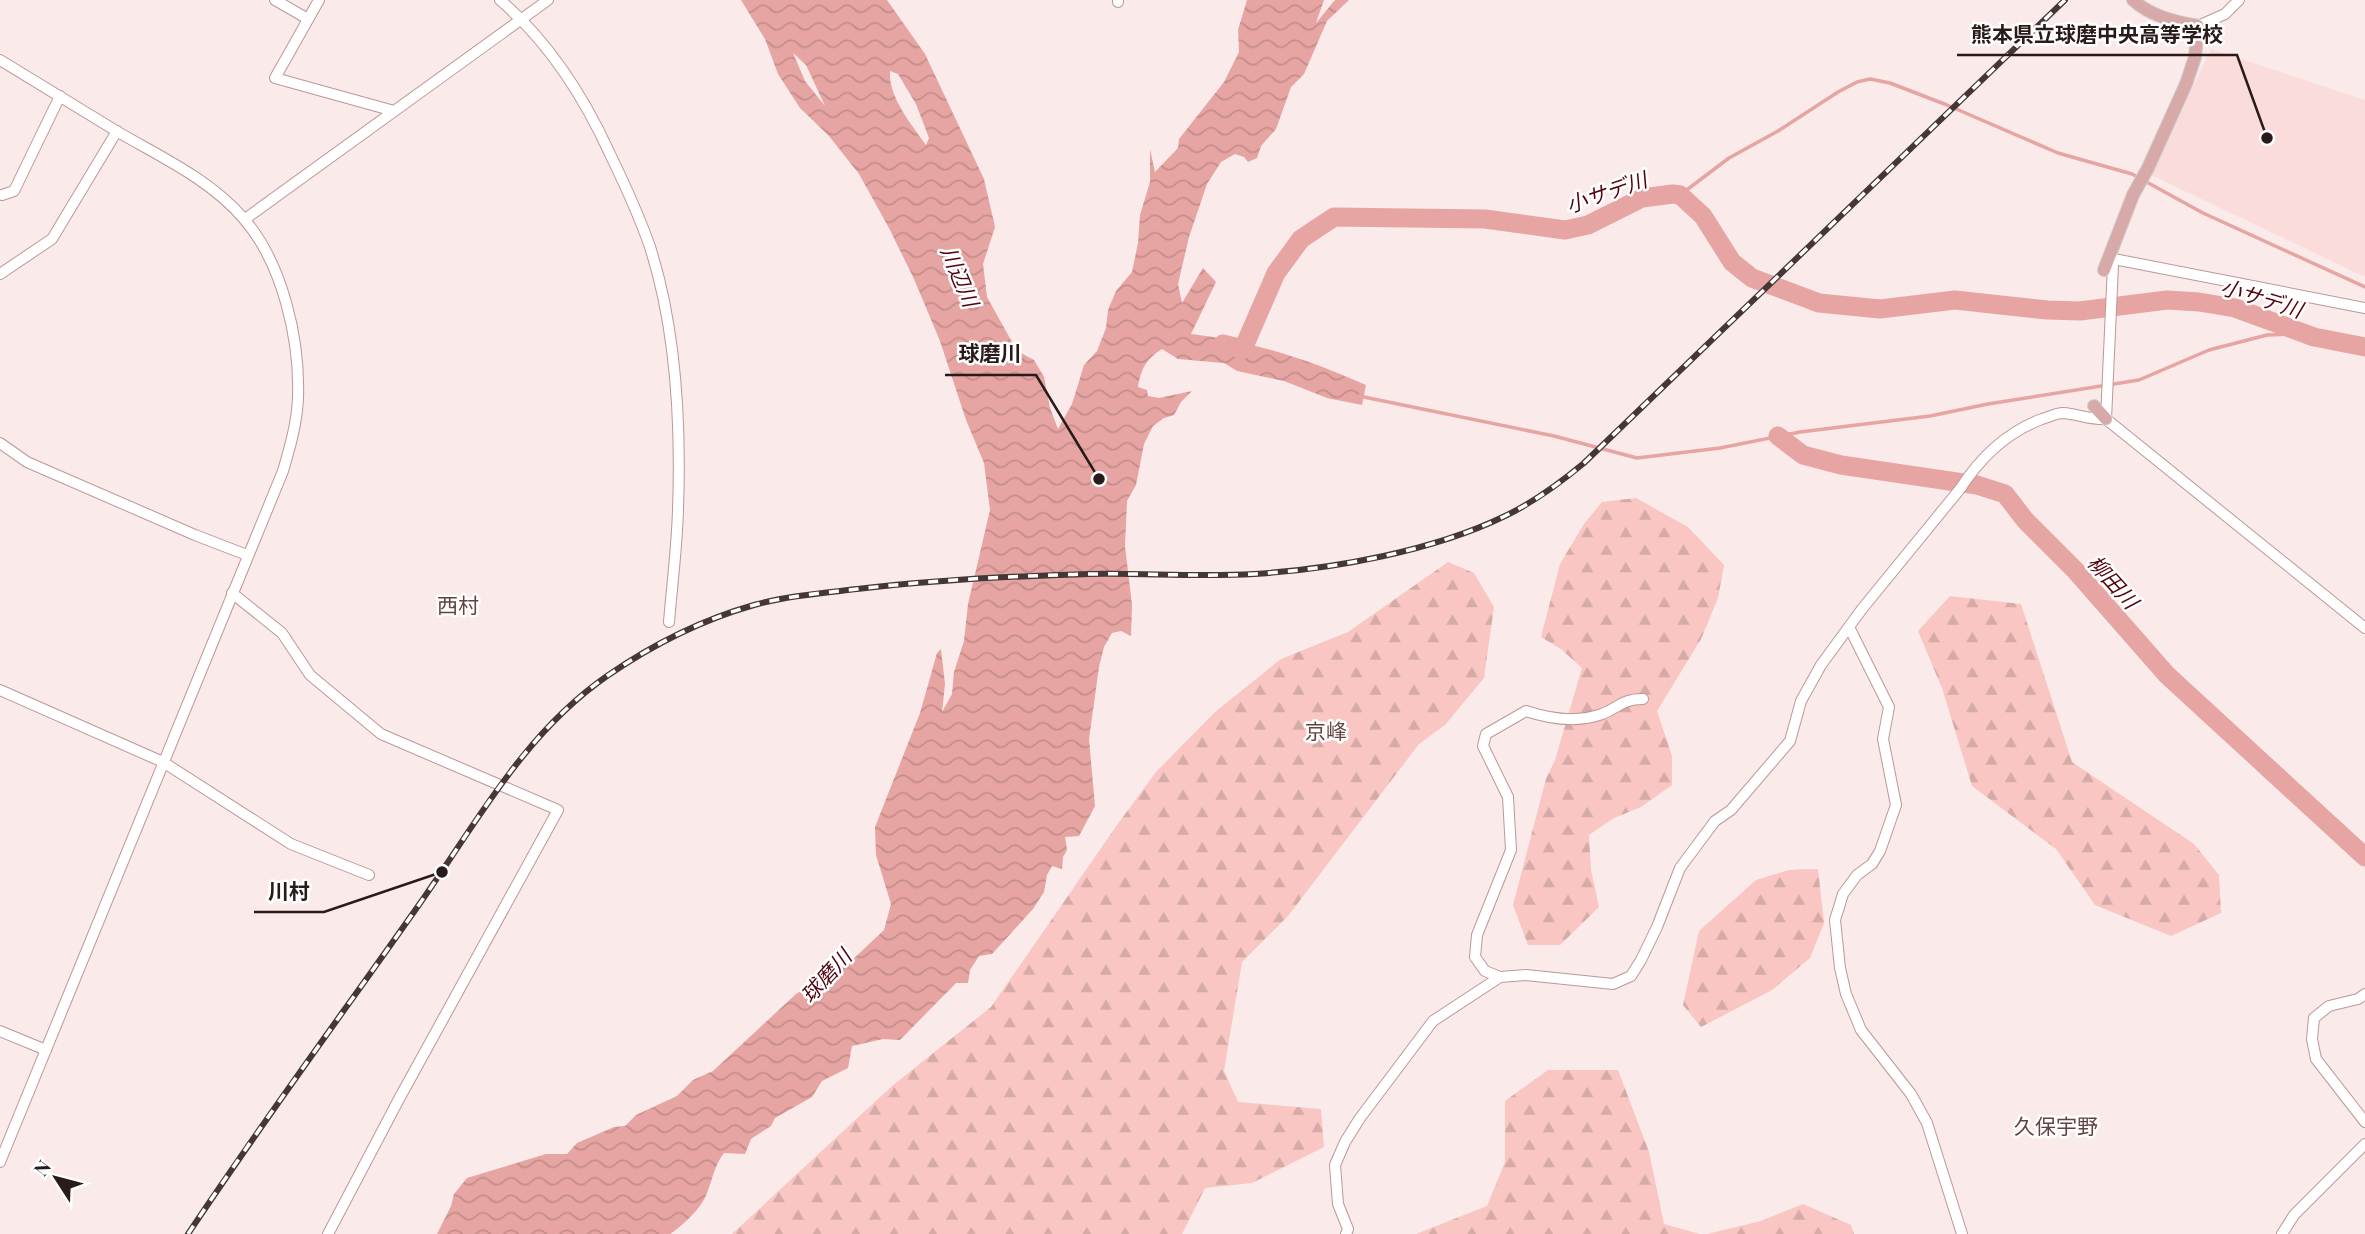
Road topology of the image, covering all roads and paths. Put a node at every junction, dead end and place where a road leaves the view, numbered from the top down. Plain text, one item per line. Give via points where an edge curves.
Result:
1 (275, 0) edge
2 (319, 0) edge
3 (500, 0) edge
4 (2133, 0) edge
5 (2239, 0) edge
6 (544, 3) edge
7 (309, 19) junction
8 (522, 19) junction
9 (2198, 26) junction
10 (0, 60) edge
11 (60, 96) junction
12 (394, 111) junction
13 (117, 131) junction
14 (2, 195) dead end
15 (245, 219) junction
16 (2106, 264) junction
17 (0, 274) edge
18 (2365, 309) edge
19 (2094, 405) dead end
20 (2106, 419) junction
21 (0, 443) edge
22 (247, 555) junction
23 (232, 593) junction
24 (669, 622) dead end
25 (1849, 627) junction
26 (2365, 628) edge
27 (0, 690) edge
28 (1643, 698) dead end
29 (163, 762) junction
30 (369, 874) dead end
31 (1500, 977) junction
32 (2365, 994) edge
33 (0, 1031) edge
34 (46, 1050) junction
35 (2365, 1122) edge
36 (2365, 1144) edge
37 (0, 1162) edge
38 (328, 1234) edge
39 (1346, 1234) edge
40 (1962, 1234) edge
41 (2282, 1234) edge

1 - 7 street
2 - 7 street
3 - 8 street
4 - 9 main road via 2172,21
5 - 9 street via 2225,14
6 - 8 street
7 - 12 street via 275,78
8 - 12 street
8 - 24 street via 600,131 650,248 663,301 677,417 678,512
9 - 16 main road via 2186,84
10 - 11 street
11 - 13 street
11 - 14 street via 14,191
12 - 15 street
13 - 15 street via 217,193
13 - 17 street via 52,239
15 - 22 street via 281,286 298,359 293,435 283,471
16 - 18 street
16 - 20 street via 2113,265
19 - 20 main road
20 - 25 street via 2060,413 2027,425 1999,444 1971,472
20 - 26 street
21 - 22 street via 27,462
22 - 23 street
23 - 29 street
23 - 38 street via 282,633 310,675 381,734 558,810
25 - 31 street via 1801,701 1790,741 1731,810 1715,821 1680,868 1631,976 1613,984 1526,975
25 - 40 street via 1889,707 1883,739 1896,805 1880,851 1843,894 1835,920 1840,968 1861,1030 1911,1094 1927,1123
27 - 29 street
28 - 31 street via 1625,700 1602,714 1561,720 1526,711 1486,734 1483,746 1508,797 1511,850 1477,935 1475,957 1485,971
29 - 30 street via 291,844
29 - 34 street
31 - 39 street via 1433,1021 1345,1142 1335,1165
32 - 35 street via 2329,1006 2314,1018 2312,1039 2316,1059
33 - 34 street
34 - 37 street
36 - 41 street via 2294,1214

